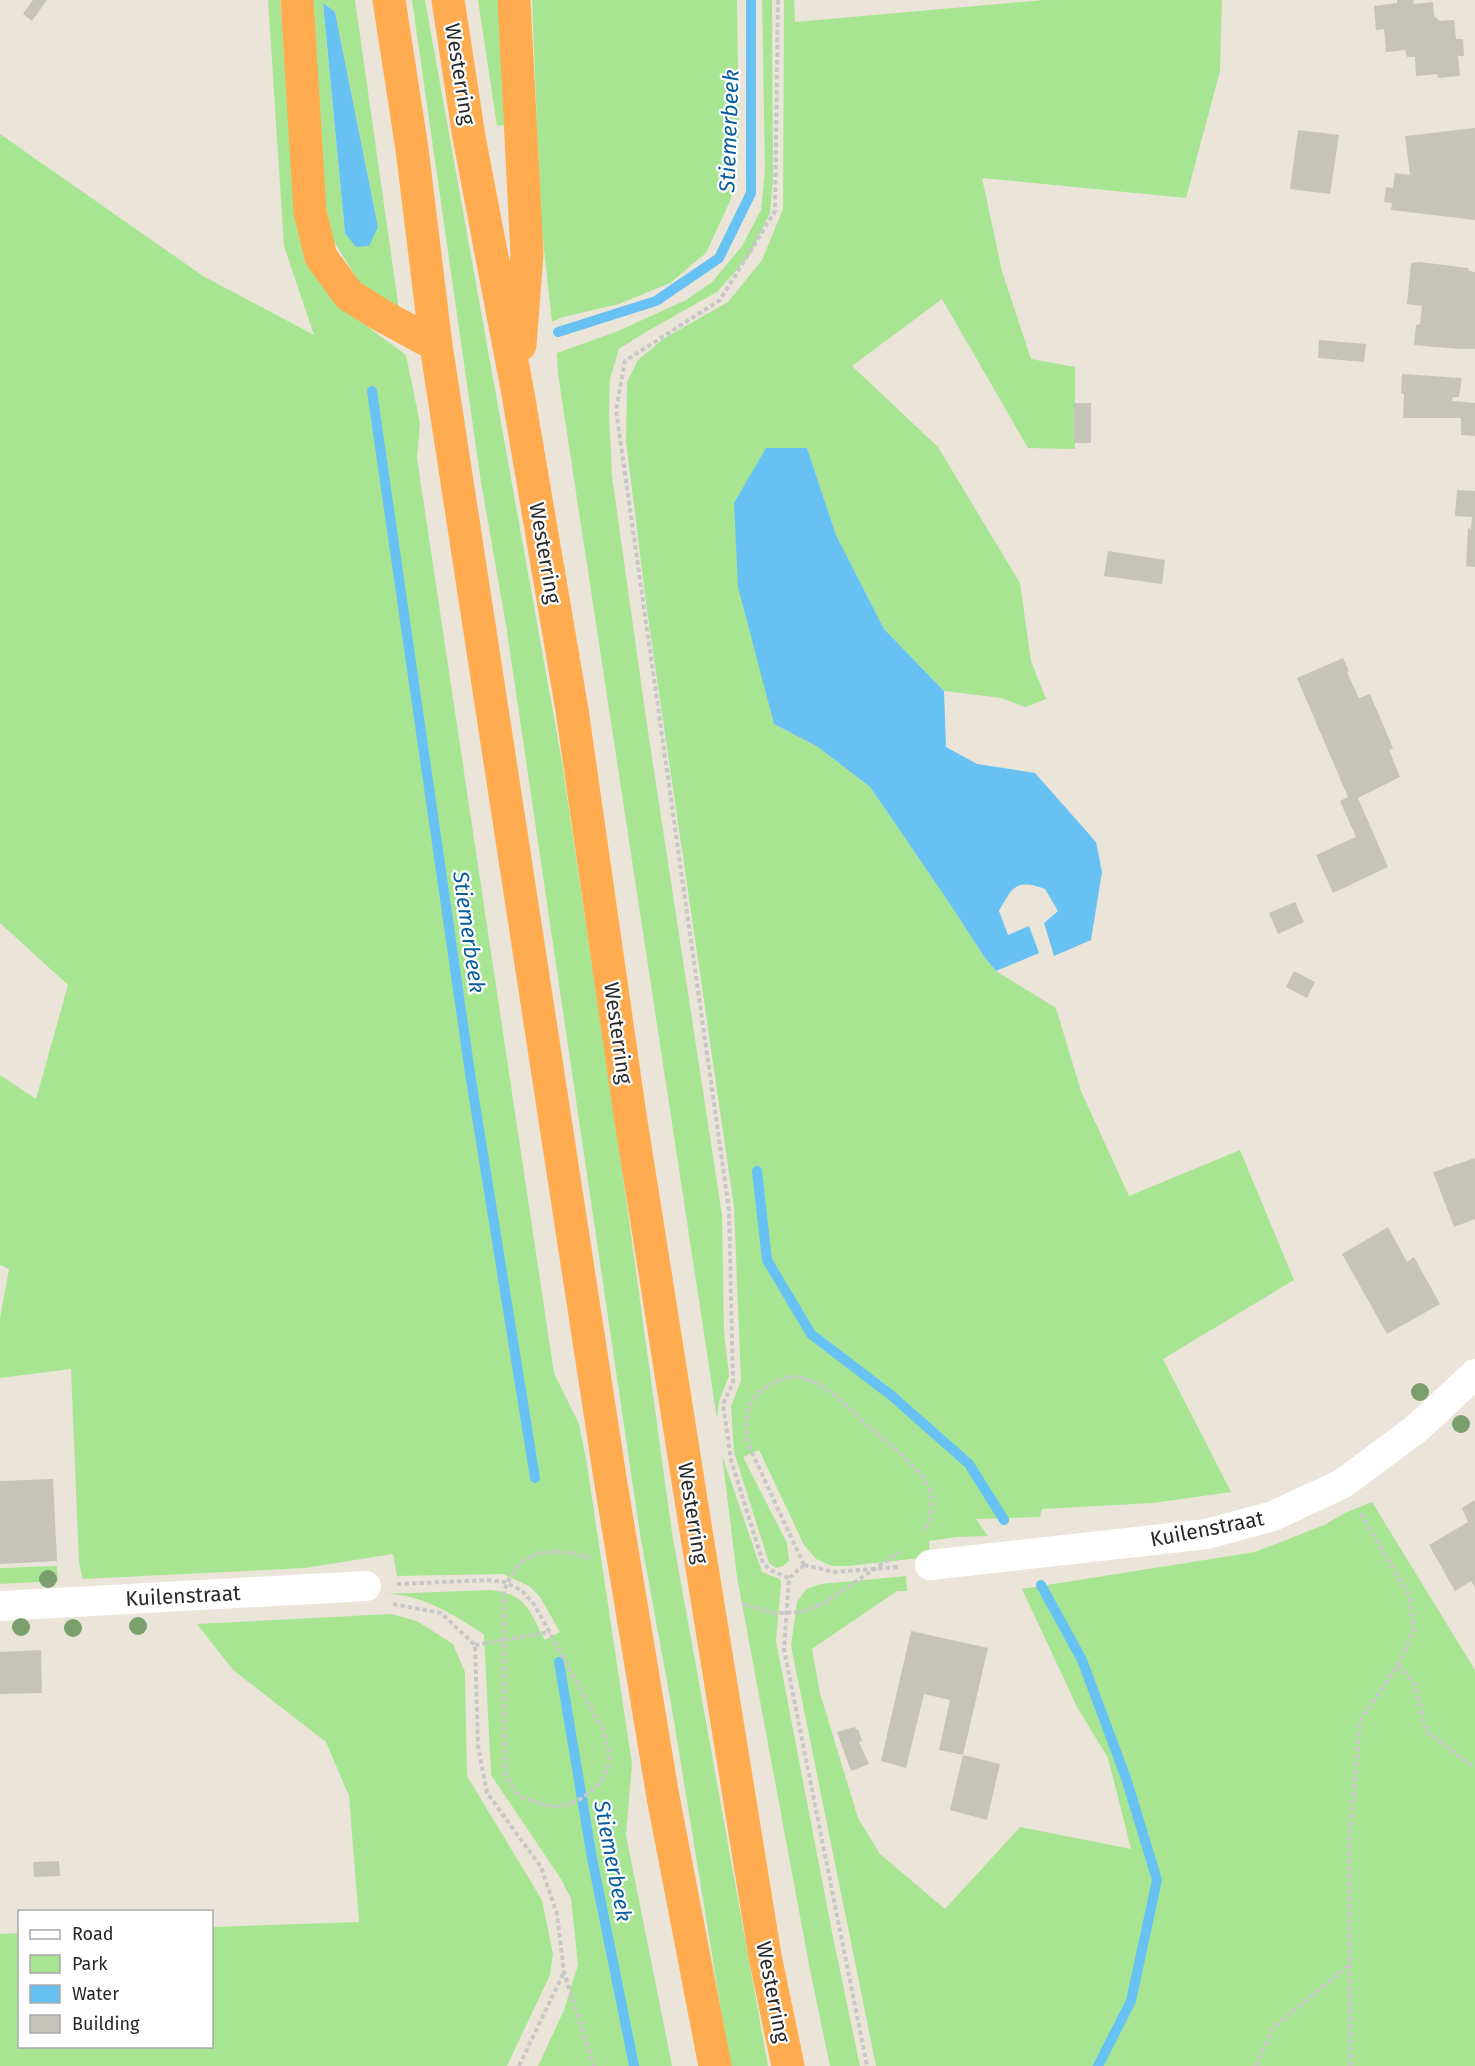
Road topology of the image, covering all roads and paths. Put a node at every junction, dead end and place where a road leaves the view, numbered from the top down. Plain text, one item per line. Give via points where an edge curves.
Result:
1 (297, 0) edge
2 (389, 0) edge
3 (448, 0) edge
4 (514, 0) edge
5 (778, 0) edge
6 (436, 345) junction
7 (517, 388) junction
8 (1475, 1374) edge
9 (752, 1453) dead end
10 (1358, 1510) dead end
11 (804, 1565) junction
12 (930, 1565) joint
13 (789, 1578) junction
14 (379, 1585) junction
15 (0, 1606) edge
16 (475, 1645) junction
17 (1398, 1665) junction
18 (1475, 1767) edge
19 (1350, 1964) junction
20 (564, 1972) junction
21 (519, 2066) edge
22 (594, 2066) edge
23 (715, 2066) edge
24 (788, 2066) edge
25 (867, 2066) edge
26 (1256, 2066) edge
27 (1351, 2066) edge

1 - 6 highway via 310,212 321,257 349,295
2 - 6 highway
3 - 7 highway, Westerring via 469,137
4 - 7 highway via 527,254
5 - 13 path via 775,211 720,300 625,361 616,410 729,1210 733,1383 723,1404 731,1460 763,1563
6 - 23 highway via 611,1484 663,1797
7 - 24 highway, Westerring via 572,710 630,1116 692,1506 765,1956
8 - 12 street, Kuilenstraat via 1416,1429 1342,1484 1273,1516 1207,1534
9 - 11 path
10 - 17 path via 1409,1595 1414,1630
11 - 12 path via 835,1572
11 - 13 path
13 - 25 path via 784,1649
14 - 15 street, Kuilenstraat
14 - 16 path via 381,1602 441,1613
14 - 16 path via 504,1582 527,1595 551,1634
16 - 20 path via 478,1746 488,1793 541,1867 557,1914
17 - 18 path via 1415,1685 1426,1731
17 - 19 path via 1360,1721 1349,1844
19 - 26 path via 1274,2028
19 - 27 path
20 - 21 path
20 - 22 path

